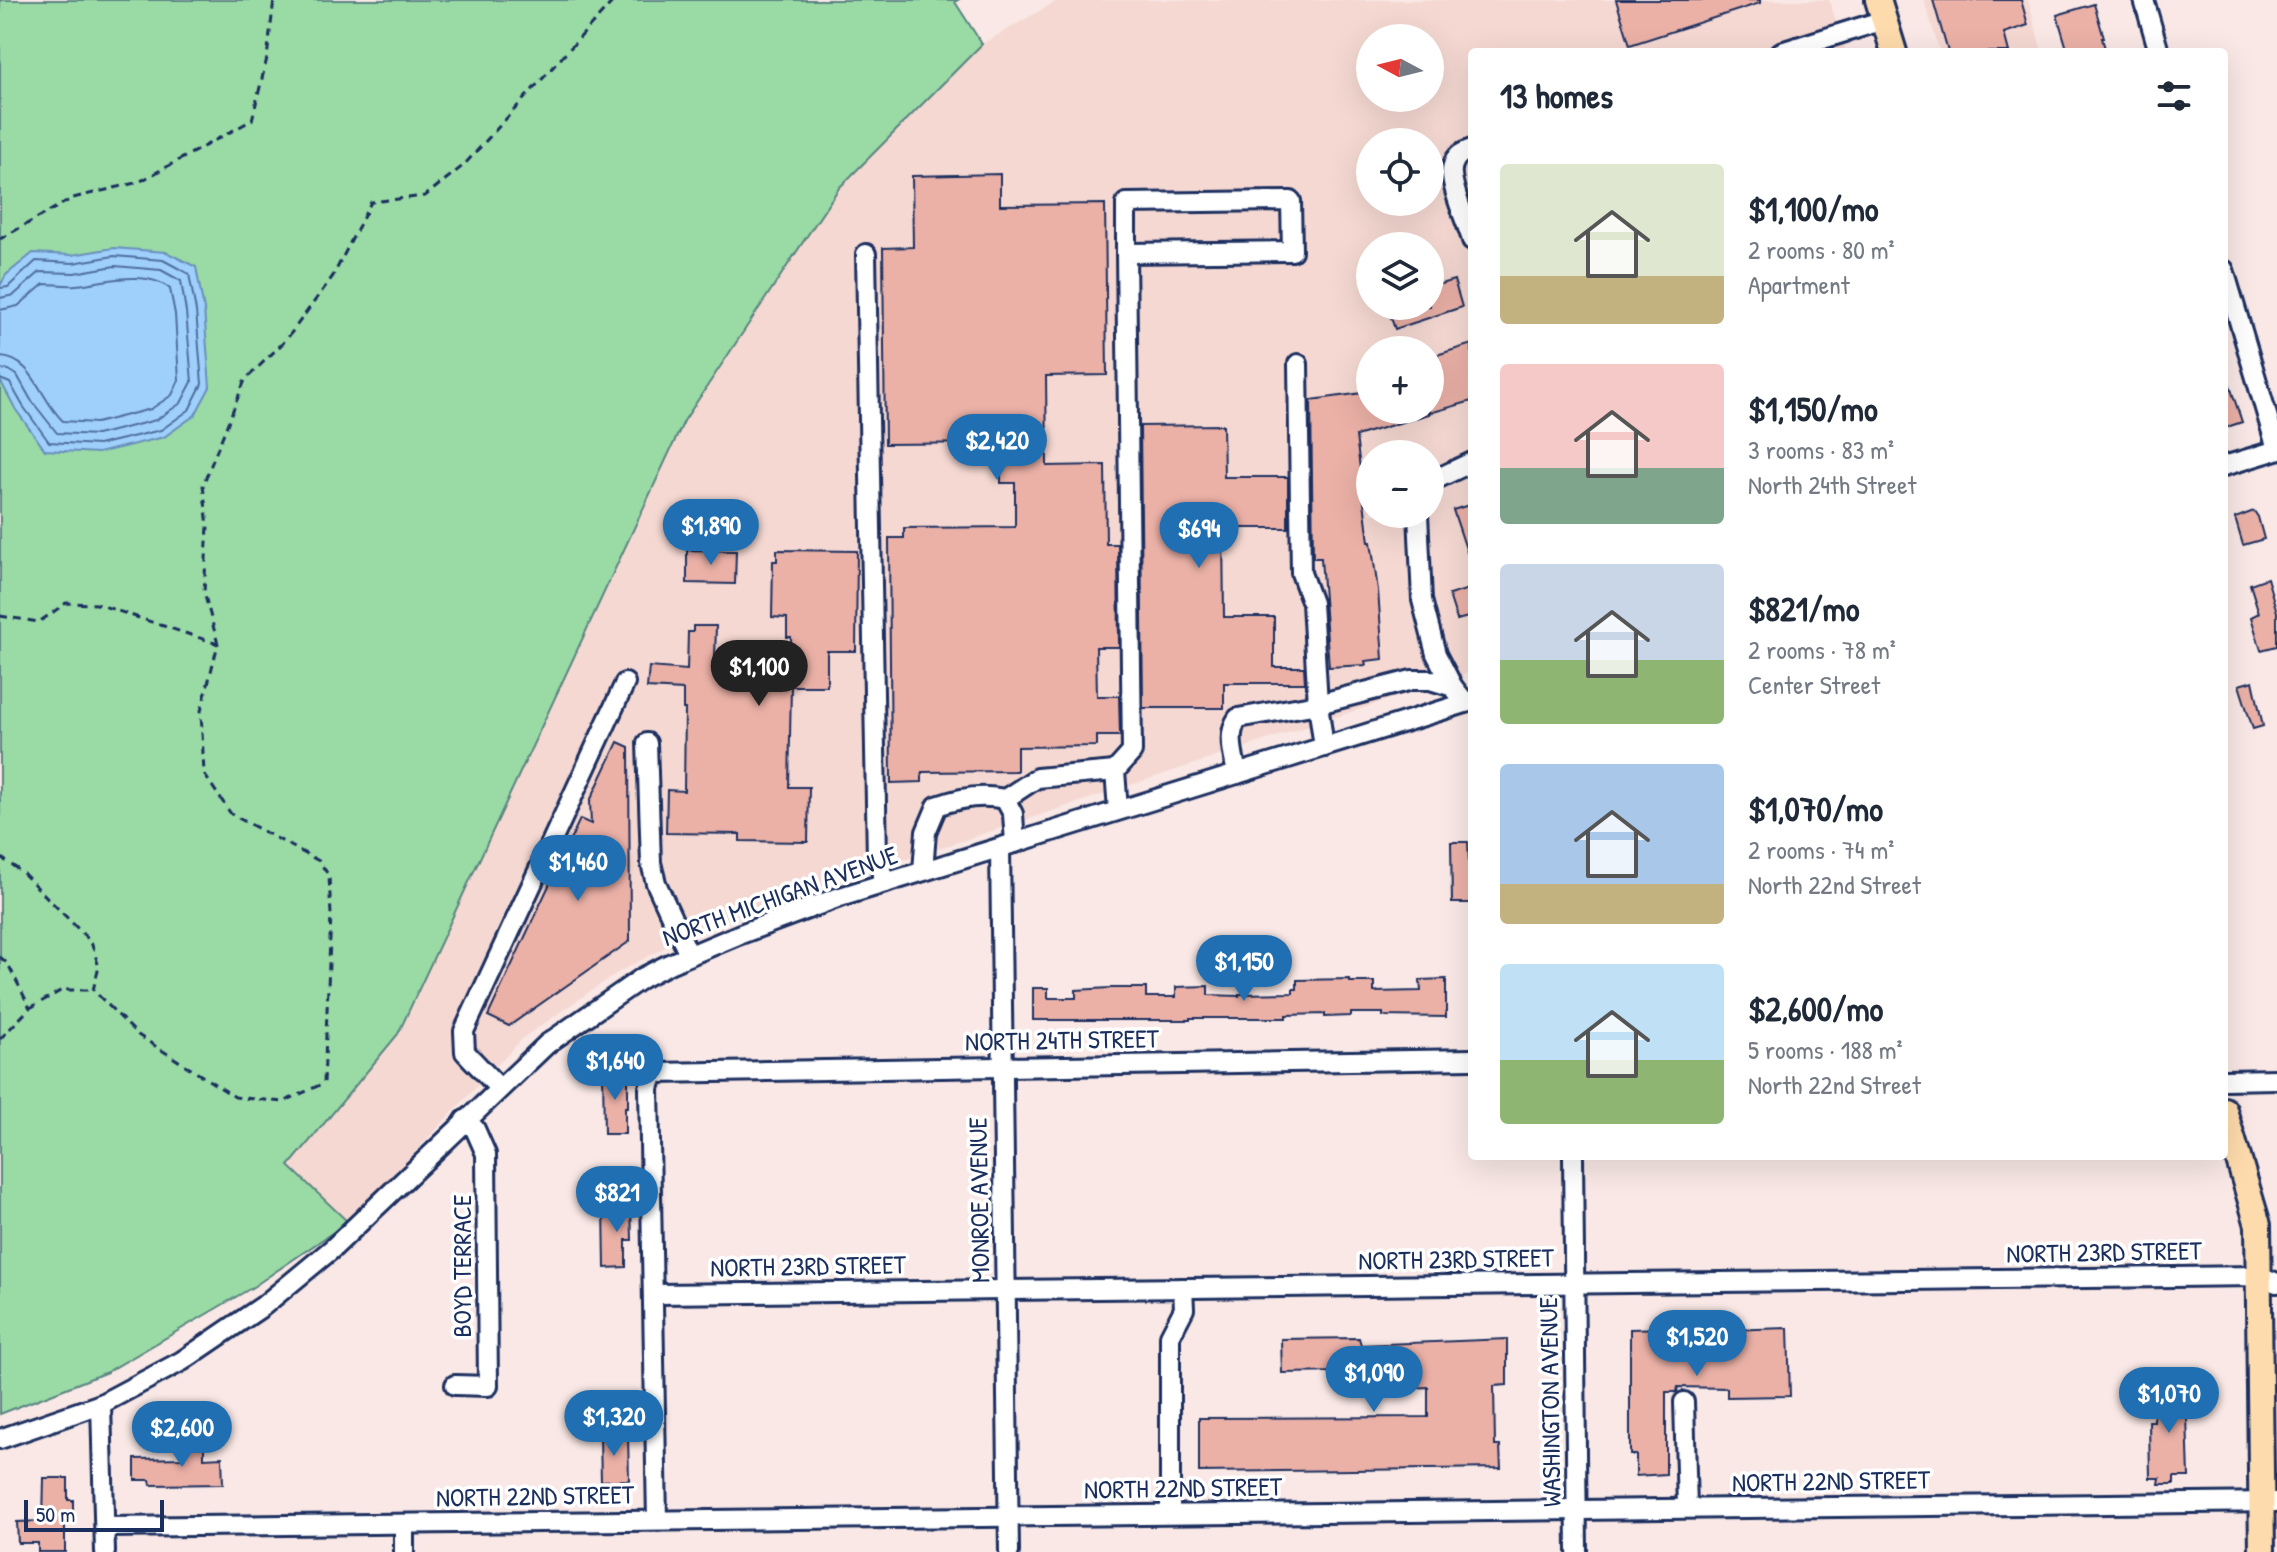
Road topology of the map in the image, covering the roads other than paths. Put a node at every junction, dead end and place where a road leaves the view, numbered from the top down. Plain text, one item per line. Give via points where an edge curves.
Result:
1 (2144, 0) edge
2 (1881, 10) edge
3 (1791, 48) edge
4 (1893, 48) edge
5 (2158, 48) edge
6 (1468, 150) edge
7 (1468, 228) edge
8 (1126, 253) junction
9 (866, 254) dead end
10 (2228, 284) edge
11 (1298, 364) dead end
12 (2277, 450) edge
13 (1468, 464) edge
14 (2228, 465) edge
15 (1444, 475) edge
16 (1419, 528) edge
17 (625, 683) dead end
18 (1453, 687) junction
19 (1468, 701) edge
20 (1468, 702) edge
21 (1318, 704) junction
22 (647, 743) dead end
23 (1324, 747) junction
24 (1115, 771) junction
25 (1237, 774) junction
26 (1005, 799) junction
27 (1118, 810) junction
28 (1007, 846) junction
29 (923, 871) junction
30 (886, 883) junction
31 (689, 955) junction
32 (1468, 1059) edge
33 (1004, 1067) junction
34 (2277, 1079) edge
35 (2228, 1080) edge
36 (499, 1088) junction
37 (465, 1120) junction
38 (2228, 1123) edge
39 (1573, 1160) edge
40 (2268, 1280) edge
41 (1574, 1284) junction
42 (1183, 1288) junction
43 (1006, 1290) junction
44 (654, 1294) junction
45 (455, 1385) dead end
46 (1684, 1402) dead end
47 (101, 1404) junction
48 (0, 1439) edge
49 (2269, 1502) edge
50 (1687, 1508) junction
51 (1577, 1510) junction
52 (1170, 1514) junction
53 (1008, 1516) junction
54 (657, 1520) junction
55 (404, 1524) junction
56 (105, 1527) junction
57 (105, 1552) edge
58 (404, 1552) edge
59 (1009, 1552) edge
60 (1577, 1552) edge
61 (2262, 1552) edge

1 - 5 street
2 - 3 street
2 - 4 main road
6 - 7 street via 1453,164 1451,177
8 - 8 street via 1292,251 1291,201 1126,203
8 - 24 street via 1132,752
9 - 30 street via 877,859
10 - 12 street
11 - 21 street via 1301,573 1312,603
12 - 14 street
13 - 15 street
16 - 18 street via 1422,600 1436,654
17 - 36 street via 464,1031 465,1052
18 - 19 street
18 - 21 street via 1412,680
20 - 23 street, NORTH MICHIGAN AVENUE
21 - 23 street
21 - 25 street via 1238,718 1231,737
22 - 31 street via 651,863
23 - 25 street, NORTH MICHIGAN AVENUE
24 - 26 street via 1037,778
24 - 27 street
25 - 27 street, NORTH MICHIGAN AVENUE
26 - 28 street, MONROE AVENUE via 1013,814
26 - 29 street via 954,800 937,806 926,832
27 - 28 street, NORTH MICHIGAN AVENUE
28 - 29 street, NORTH MICHIGAN AVENUE
28 - 33 street, MONROE AVENUE
29 - 30 street, NORTH MICHIGAN AVENUE
30 - 31 street, NORTH MICHIGAN AVENUE
31 - 36 street, NORTH MICHIGAN AVENUE via 642,978 547,1044
32 - 33 street, NORTH 24TH STREET
33 - 43 street, MONROE AVENUE
33 - 44 street, NORTH 24TH STREET via 654,1073 649,1088
34 - 35 street
36 - 37 street, NORTH MICHIGAN AVENUE
37 - 45 street, BOYD TERRACE via 486,1154 488,1386
37 - 47 street, NORTH MICHIGAN AVENUE via 332,1249 263,1306 182,1361
38 - 40 main road via 2256,1215
39 - 41 street, WASHINGTON AVENUE
40 - 41 street, NORTH 23RD STREET
40 - 49 main road
41 - 42 street, NORTH 23RD STREET
41 - 51 street, WASHINGTON AVENUE
42 - 43 street, NORTH 23RD STREET
42 - 52 street via 1184,1309 1170,1336
43 - 44 street, NORTH 23RD STREET
43 - 53 street, MONROE AVENUE
44 - 54 street
46 - 50 street
47 - 48 street, NORTH MICHIGAN AVENUE
47 - 56 street
49 - 50 street, NORTH 22ND STREET
49 - 61 main road
50 - 51 street, NORTH 22ND STREET
51 - 52 street, NORTH 22ND STREET
51 - 60 street, WASHINGTON AVENUE
52 - 53 street, NORTH 22ND STREET
53 - 54 street, NORTH 22ND STREET
53 - 59 street, MONROE AVENUE
54 - 55 street, NORTH 22ND STREET
55 - 56 street, NORTH 22ND STREET
55 - 58 street
56 - 57 street

